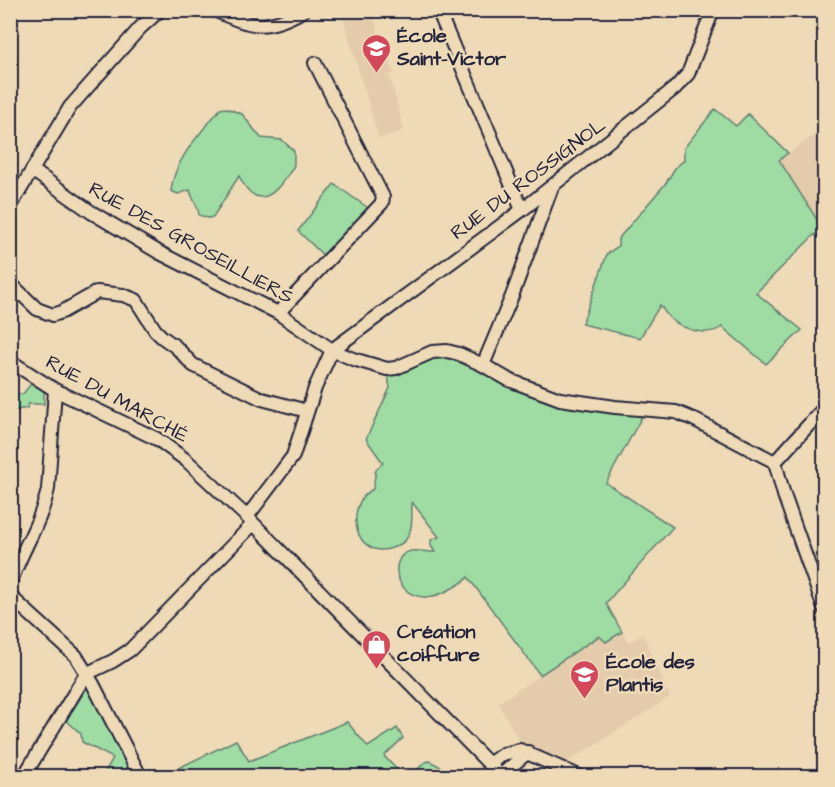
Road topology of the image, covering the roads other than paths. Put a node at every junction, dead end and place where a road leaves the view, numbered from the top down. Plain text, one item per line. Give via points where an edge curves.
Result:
1 (160, 10) edge
2 (214, 10) edge
3 (303, 10) edge
4 (438, 10) edge
5 (713, 10) edge
6 (315, 63) dead end
7 (32, 170) junction
8 (553, 186) junction
9 (10, 207) edge
10 (522, 210) junction
11 (10, 283) edge
12 (278, 313) junction
13 (332, 350) junction
14 (10, 361) edge
15 (483, 365) junction
16 (55, 390) junction
17 (825, 408) edge
18 (307, 411) junction
19 (775, 462) junction
20 (250, 521) junction
21 (10, 584) edge
22 (10, 596) edge
23 (825, 608) edge
24 (86, 674) junction
25 (528, 752) junction
26 (489, 764) junction
27 (500, 776) edge
28 (24, 777) edge
29 (140, 777) edge
30 (579, 777) edge

1 - 7 street via 70,107
2 - 3 street via 263,25 283,21
4 - 10 street
5 - 8 street, RUE DU ROSSIGNOL via 688,74
6 - 12 street via 383,197 382,203
7 - 9 street
7 - 12 street, RUE DES GROSEILLIERS via 91,212 160,253
8 - 10 street, RUE DU ROSSIGNOL
8 - 15 street
10 - 13 street, RUE DU ROSSIGNOL
11 - 18 street via 37,309 53,315 97,292 136,300 155,330 193,366 262,399
12 - 13 street, RUE DES GROSEILLIERS
13 - 15 street, RUE DES GROSEILLIERS via 387,369 440,351 459,354
13 - 18 street
14 - 16 street, RUE DU MARCHÉ
15 - 19 street, RUE DES GROSEILLIERS via 509,380 560,399 676,412
16 - 20 street, RUE DU MARCHÉ via 168,445
16 - 21 street via 45,504
17 - 19 street
18 - 20 street via 293,456
19 - 23 street
20 - 24 street via 130,650
20 - 26 street, RUE DU MARCHÉ
22 - 24 street via 76,656
24 - 28 street
24 - 29 street
25 - 26 street via 502,754
25 - 27 street
25 - 30 street
26 - 27 street, RUE DU MARCHÉ

